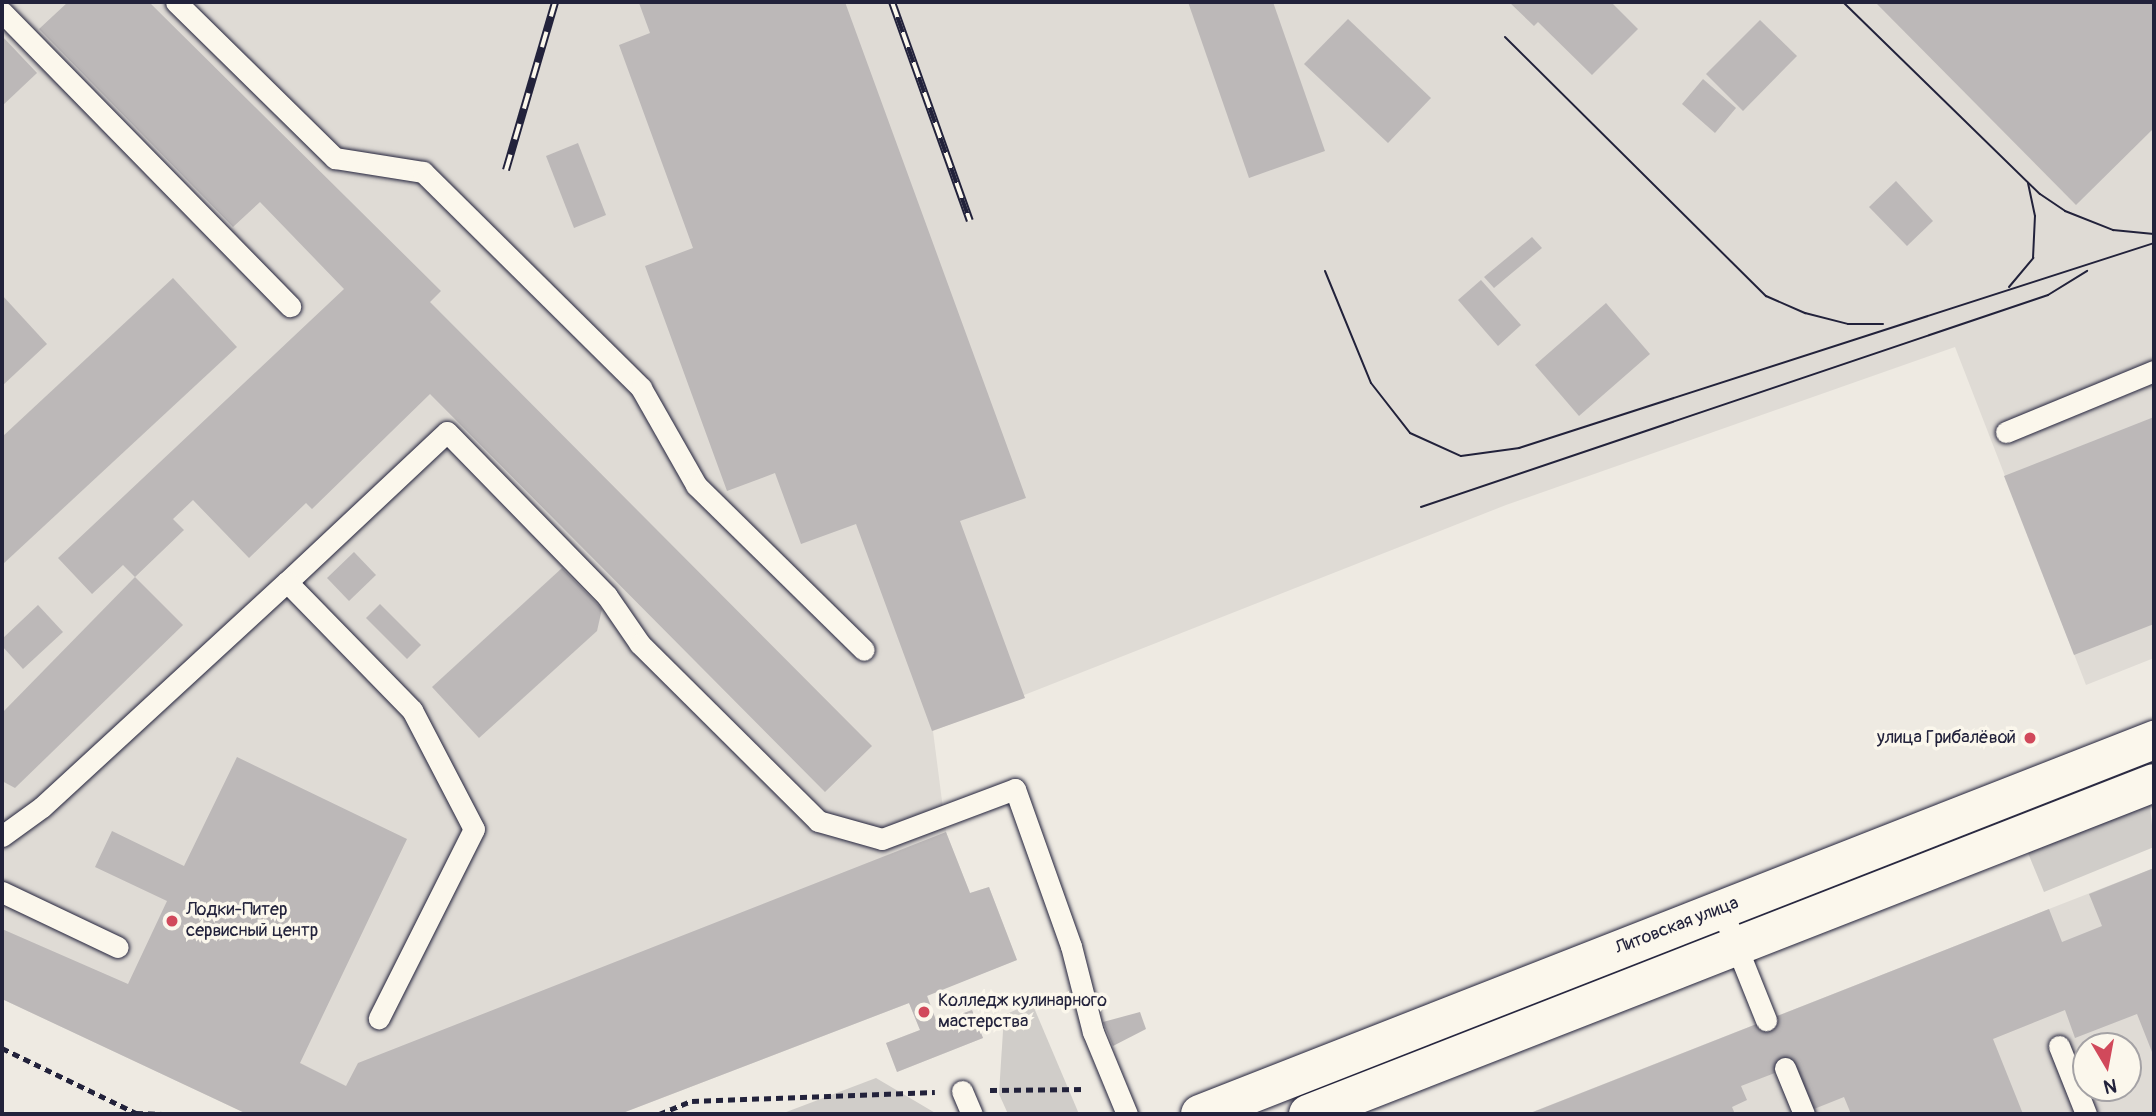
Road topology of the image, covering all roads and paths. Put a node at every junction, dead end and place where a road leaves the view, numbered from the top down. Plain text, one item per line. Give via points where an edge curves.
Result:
1 (176, 2) edge
2 (2, 12) edge
3 (290, 306) dead end
4 (2154, 371) edge
5 (2006, 432) dead end
6 (287, 582) junction
7 (864, 650) dead end
8 (2154, 740) edge
9 (2154, 783) edge
10 (2, 836) edge
11 (2, 892) edge
12 (1721, 908) junction
13 (118, 947) dead end
14 (1736, 947) junction
15 (379, 1018) dead end
16 (1766, 1020) dead end
17 (2059, 1046) dead end
18 (2, 1048) edge
19 (1329, 1063) junction
20 (1786, 1068) dead end
21 (1116, 1088) junction
22 (962, 1091) junction
23 (1347, 1107) edge
24 (169, 1114) edge
25 (659, 1114) edge
26 (972, 1114) edge
27 (1127, 1114) edge
28 (1200, 1114) edge
29 (1308, 1114) edge
30 (1804, 1114) edge
31 (2086, 1114) edge

1 - 7 lane via 335,158 423,172 641,388 696,485
2 - 3 lane
4 - 5 lane
6 - 10 lane via 42,807
6 - 15 lane via 412,710 474,829
6 - 21 lane via 447,432 607,596 640,644 818,821 883,839 1015,789 1071,946 1093,1032
8 - 12 street, Литовская улица
9 - 14 street
11 - 13 lane
12 - 14 lane
12 - 19 street, Литовская улица
14 - 16 lane
14 - 23 street
17 - 31 lane
18 - 24 path via 136,1113
19 - 23 lane
19 - 28 street, Литовская улица
20 - 30 lane
21 - 22 path
21 - 27 lane
22 - 25 path via 692,1101
22 - 26 lane
23 - 29 street

